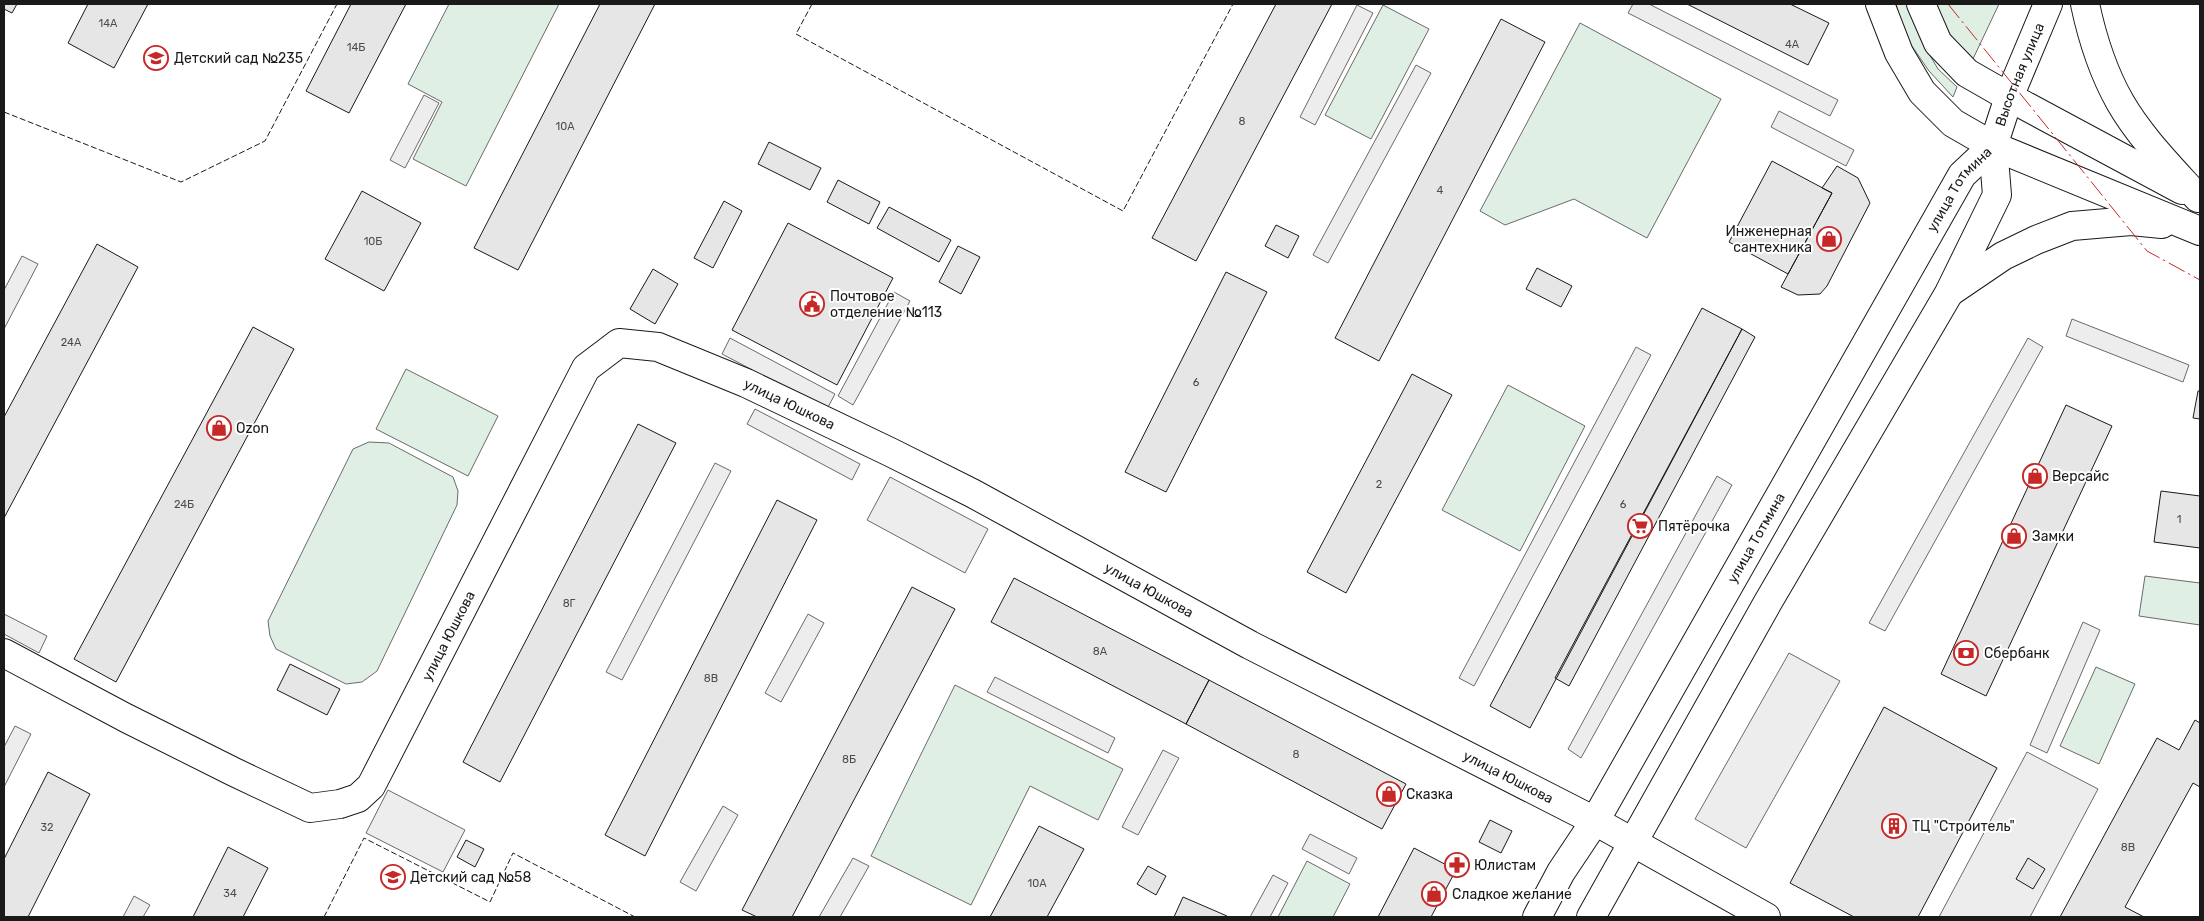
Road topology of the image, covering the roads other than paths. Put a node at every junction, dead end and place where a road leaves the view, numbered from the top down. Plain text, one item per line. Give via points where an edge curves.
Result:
1 (1880, 4) edge
2 (1921, 4) edge
3 (2048, 4) edge
4 (2085, 4) edge
5 (2009, 97) junction
6 (1992, 146) junction
7 (2199, 199) edge
8 (2195, 229) edge
9 (1949, 293) junction
10 (4, 653) edge
11 (1595, 821) junction
12 (1633, 843) junction
13 (1536, 917) edge
14 (1591, 917) edge
15 (1766, 917) edge

1 - 6 main road via 1899,54 1922,92 1952,124
2 - 5 main road via 1938,43 1955,61 1967,73
3 - 5 main road, Высотная улица
4 - 7 main road via 2097,50 2120,102 2144,137
5 - 6 main road, Высотная улица
5 - 7 main road
6 - 8 main road
6 - 9 main road, улица Тотмина via 1997,196
6 - 11 main road, улица Тотмина via 1962,175
8 - 9 main road via 2132,221 2072,226 2003,256
9 - 12 main road, улица Тотмина via 1768,602
10 - 11 main road, улица Юшкова via 134,722 310,808 358,798 372,786 586,368 619,343 658,346 746,383 955,485 1241,640
11 - 12 main road, улица Юшкова
11 - 13 main road, улица Тотмина
12 - 14 main road, улица Тотмина
12 - 15 main road, улица Юшкова

